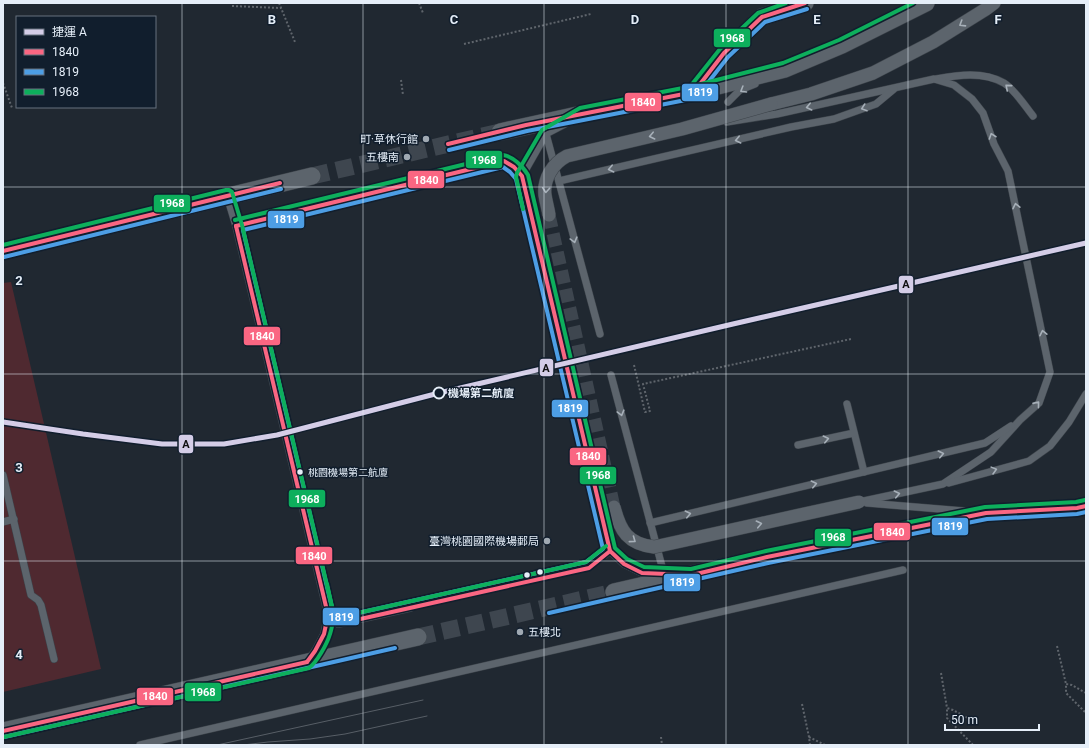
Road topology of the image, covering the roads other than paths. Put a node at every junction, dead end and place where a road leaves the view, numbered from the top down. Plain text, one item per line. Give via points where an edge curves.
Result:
1 (805, 3) edge
2 (926, 3) edge
3 (994, 3) edge
4 (786, 69) junction
5 (934, 80) junction
6 (896, 87) junction
7 (694, 92) junction
8 (728, 102) dead end
9 (774, 109) junction
10 (582, 114) junction
11 (1033, 116) dead end
12 (500, 132) tunnel mouth
13 (546, 134) junction
14 (507, 163) dead end
15 (312, 176) tunnel mouth
16 (559, 182) junction
17 (227, 196) junction
18 (320, 206) dead end
19 (549, 215) tunnel mouth
20 (236, 226) junction
21 (3, 250) edge
22 (600, 334) dead end
23 (611, 375) dead end
24 (1086, 394) edge
25 (847, 404) dead end
26 (1020, 420) junction
27 (854, 433) junction
28 (798, 446) dead end
29 (864, 472) junction
30 (3, 475) edge
31 (943, 484) junction
32 (859, 502) junction
33 (1086, 506) edge
34 (614, 507) tunnel mouth
35 (986, 513) junction
36 (14, 519) junction
37 (3, 522) edge
38 (650, 523) junction
39 (607, 553) dead end
40 (903, 570) dead end
41 (664, 574) junction
42 (692, 575) junction
43 (614, 592) tunnel mouth
44 (410, 608) dead end
45 (328, 614) junction
46 (418, 637) tunnel mouth
47 (54, 659) dead end
48 (307, 662) junction
49 (3, 731) edge
50 (140, 745) edge

1 - 7 street via 762,18 724,54
2 - 4 street via 842,45
3 -> 9 street via 933,42 873,73
4 - 7 street
4 -> 8 lane via 740,90
5 - 6 lane
11 -> 5 lane via 1005,83 988,76 963,75
26 -> 5 lane via 1039,403 1050,372 1008,171 994,144 983,113 972,99 954,85
6 -> 9 lane
6 -> 16 lane via 876,104 834,119
7 - 10 street
9 -> 19 street, bridge via 568,156 551,170 546,181 545,194
10 - 12 street
10 - 13 lane
13 - 14 lane via 522,176
13 - 16 lane
15 - 17 street
16 -> 22 lane
17 - 20 lane
17 - 21 street
18 - 20 lane
20 - 45 lane
23 -> 38 lane
31 -> 24 lane via 1029,461 1050,446
25 - 27 lane
29 -> 26 lane via 986,443
26 - 31 lane via 991,452
28 -> 27 lane
27 - 29 lane
38 -> 29 lane
30 - 36 lane
32 -> 31 lane
34 -> 32 street, bridge via 617,519 632,541 654,547
32 - 35 lane
33 - 35 street
35 - 42 street via 767,557
36 - 37 lane
36 - 47 lane via 31,595 41,605
38 - 41 lane
39 - 41 lane via 642,573
40 - 50 lane
41 - 42 lane
42 - 43 street
44 - 45 lane via 338,624
45 - 48 lane via 324,634
46 - 48 street
48 - 49 street

